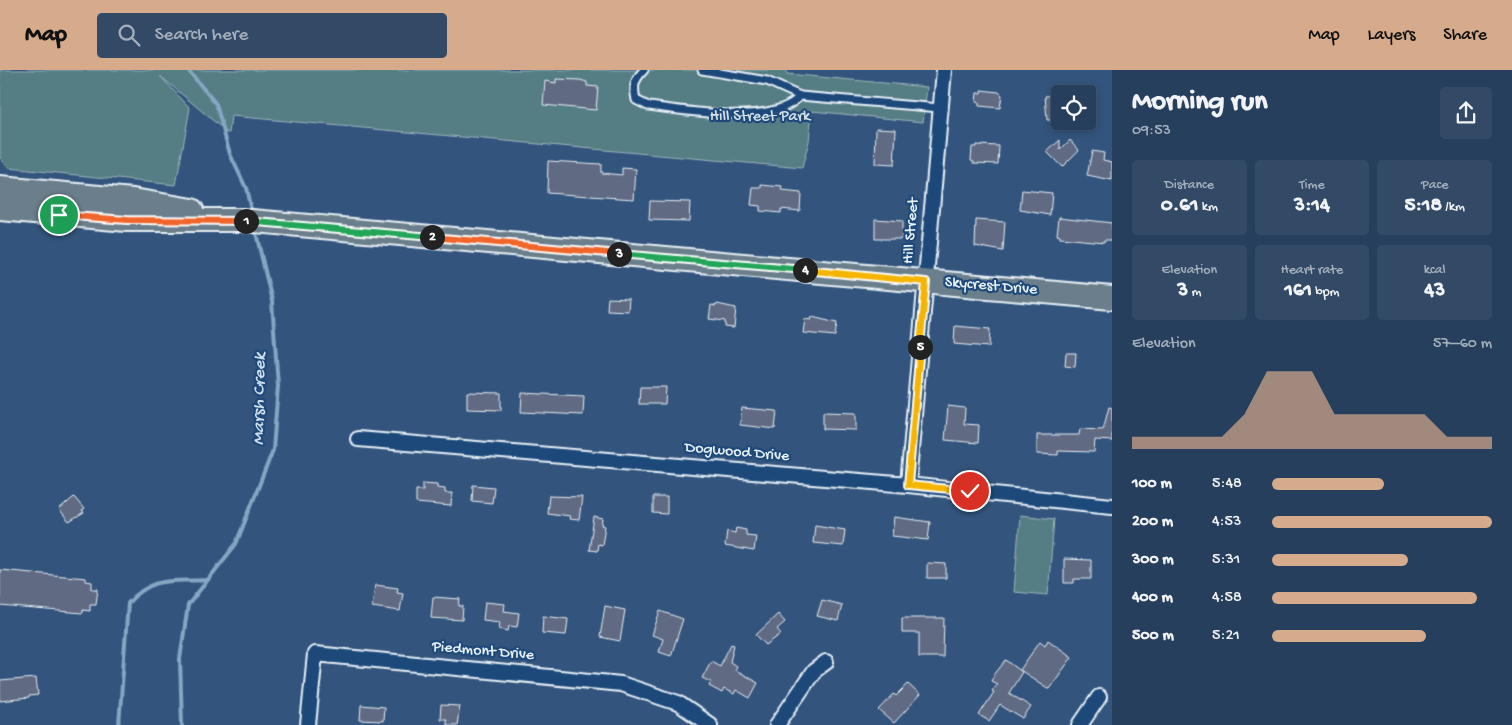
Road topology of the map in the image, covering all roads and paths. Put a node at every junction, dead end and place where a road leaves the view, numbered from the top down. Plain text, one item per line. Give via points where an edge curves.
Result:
1 (644, 70) edge
2 (702, 70) edge
3 (944, 70) edge
4 (800, 96) junction
5 (940, 108) junction
6 (0, 188) edge
7 (0, 209) edge
8 (242, 220) junction
9 (926, 282) junction
10 (1112, 298) edge
11 (358, 439) dead end
12 (908, 485) junction
13 (1112, 506) edge
14 (826, 662) dead end
15 (1099, 697) dead end
16 (308, 725) edge
17 (710, 725) edge
18 (777, 725) edge
19 (1080, 725) edge

1 - 4 lane via 635,79 634,88 636,100 648,106 729,114 762,113 793,104
2 - 4 lane via 767,82
3 - 5 street, Hill Street
4 - 5 lane
5 - 9 street, Hill Street
6 - 8 main road, Skycrest Drive via 133,200
7 - 8 main road, Skycrest Drive via 127,220
8 - 9 main road, Skycrest Drive
9 - 10 main road, Skycrest Drive
9 - 12 street, Hill Street
11 - 12 street, Dogwood Drive
12 - 13 street, Dogwood Drive
14 - 18 street via 814,670
15 - 19 street
16 - 17 street, Piedmont Drive via 314,654 621,684 678,703

